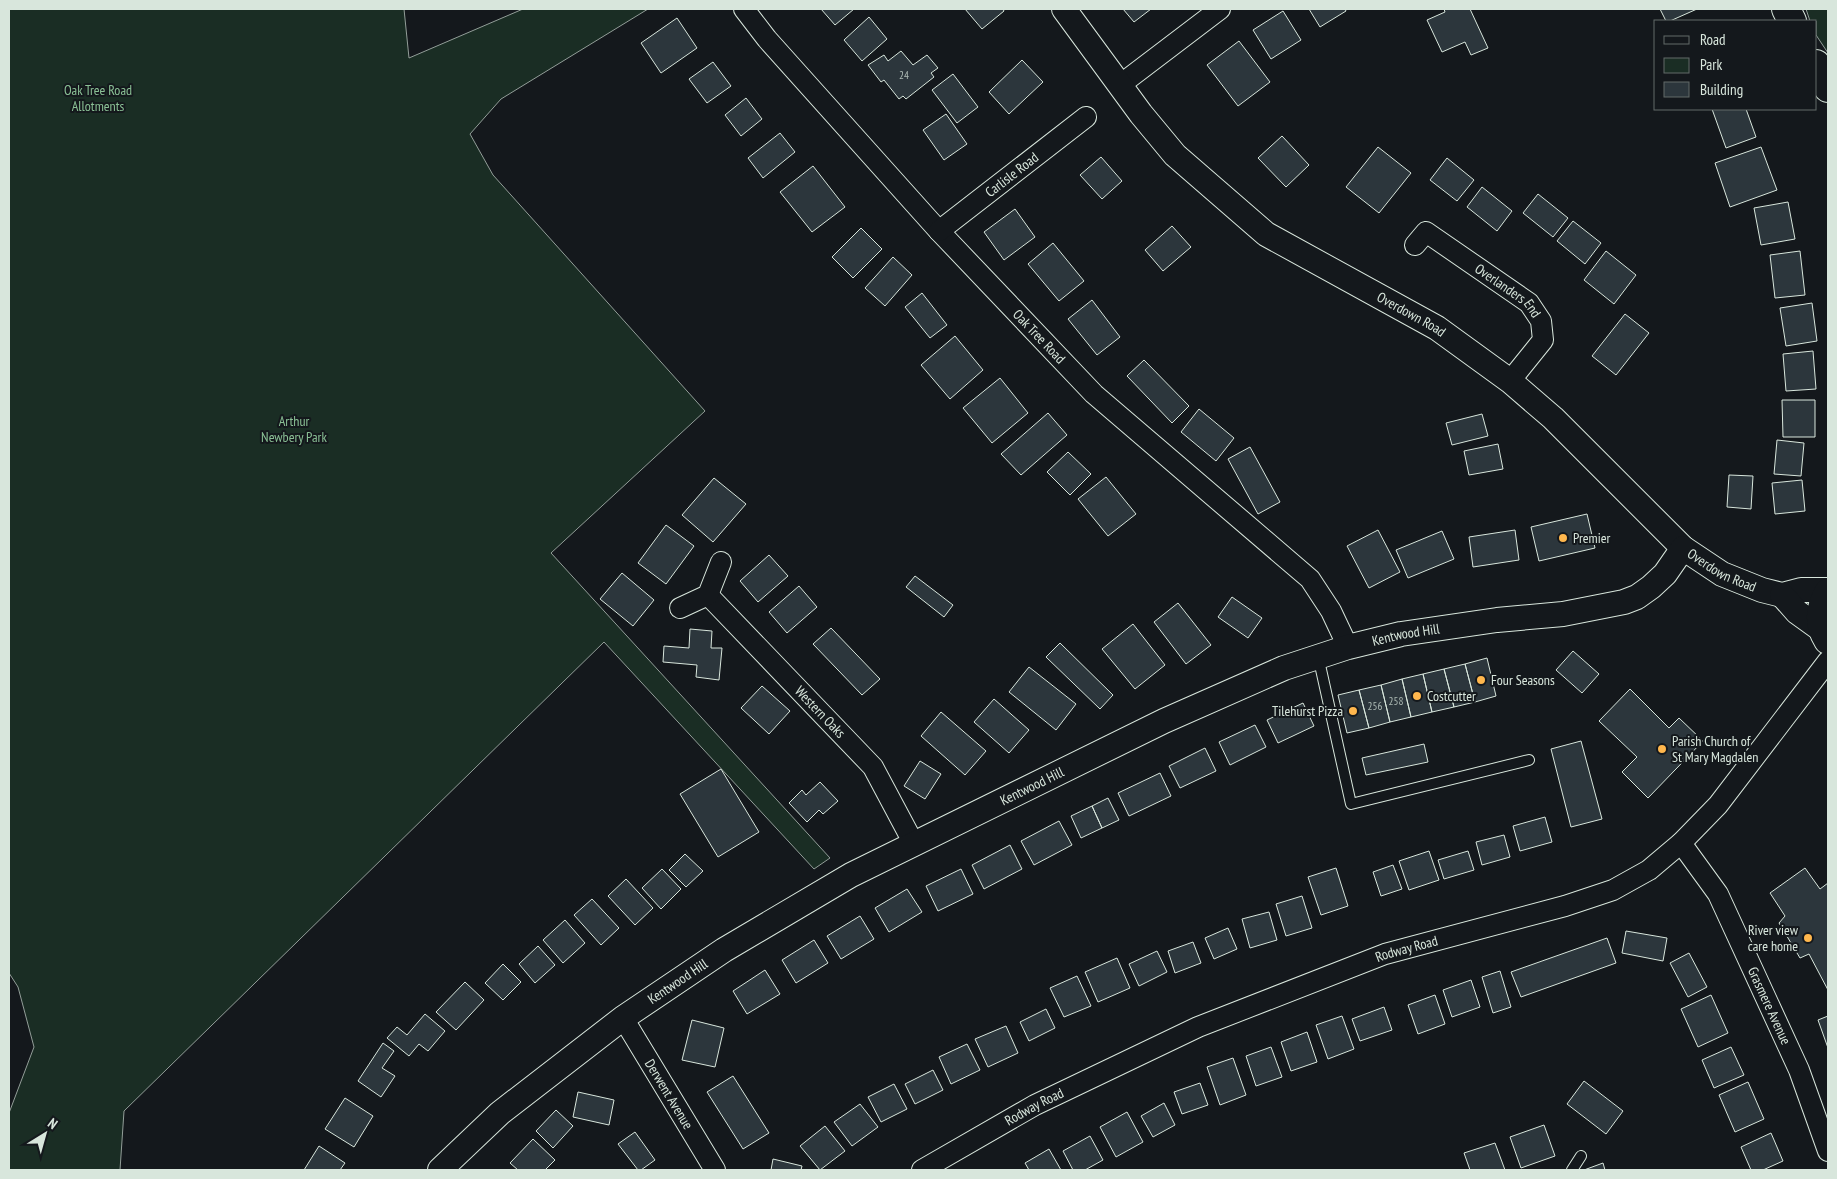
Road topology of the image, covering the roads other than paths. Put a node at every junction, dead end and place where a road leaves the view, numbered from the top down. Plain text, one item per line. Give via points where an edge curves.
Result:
1 (744, 9) edge
2 (1064, 9) edge
3 (1220, 9) edge
4 (1120, 85) junction
5 (1086, 117) dead end
6 (940, 232) junction
7 (1415, 245) dead end
8 (1510, 381) junction
9 (1684, 548) junction
10 (722, 562) dead end
11 (1828, 592) edge
12 (708, 595) junction
13 (1782, 595) junction
14 (680, 608) dead end
15 (1825, 635) edge
16 (1348, 646) junction
17 (1318, 655) junction
18 (1828, 661) edge
19 (1529, 760) dead end
20 (1681, 843) junction
21 (914, 844) junction
22 (623, 1018) junction
23 (1828, 1151) edge
24 (1580, 1156) dead end
25 (440, 1170) edge
26 (715, 1170) edge
27 (922, 1170) edge
28 (1572, 1170) edge

1 - 6 street, Oak Tree Road via 767,39
2 - 4 street, Overdown Road
3 - 4 street
4 - 8 street, Overdown Road via 1175,155 1266,234 1437,328
5 - 6 street, Carlisle Road
6 - 16 street, Oak Tree Road via 1094,394 1310,579
7 - 8 street, Overlanders End via 1426,232 1529,303 1541,321 1543,340
8 - 9 street, Overdown Road via 1554,418
9 - 13 street, Overdown Road via 1722,574
9 - 16 street, Kentwood Hill via 1651,587 1624,602 1563,614 1401,634
10 - 12 street
11 - 13 street, Overdown Road via 1801,590
11 - 15 main road via 1820,619
12 - 14 street
12 - 21 street, Western Oaks via 873,767
13 - 15 street, Overdown Road
16 - 17 street, Kentwood Hill
17 - 19 lane via 1351,804
17 - 21 street, Kentwood Hill via 1164,721
18 - 20 street, Rodway Road via 1718,805
20 - 23 street, Grasmere Avenue via 1718,894 1799,1070
20 - 27 street, Rodway Road via 1649,870 1613,890 1385,954 1198,1027 1035,1104
21 - 22 street, Kentwood Hill via 851,875 740,941
22 - 25 street, Kentwood Hill via 500,1113
22 - 26 street, Derwent Avenue
24 - 28 lane

